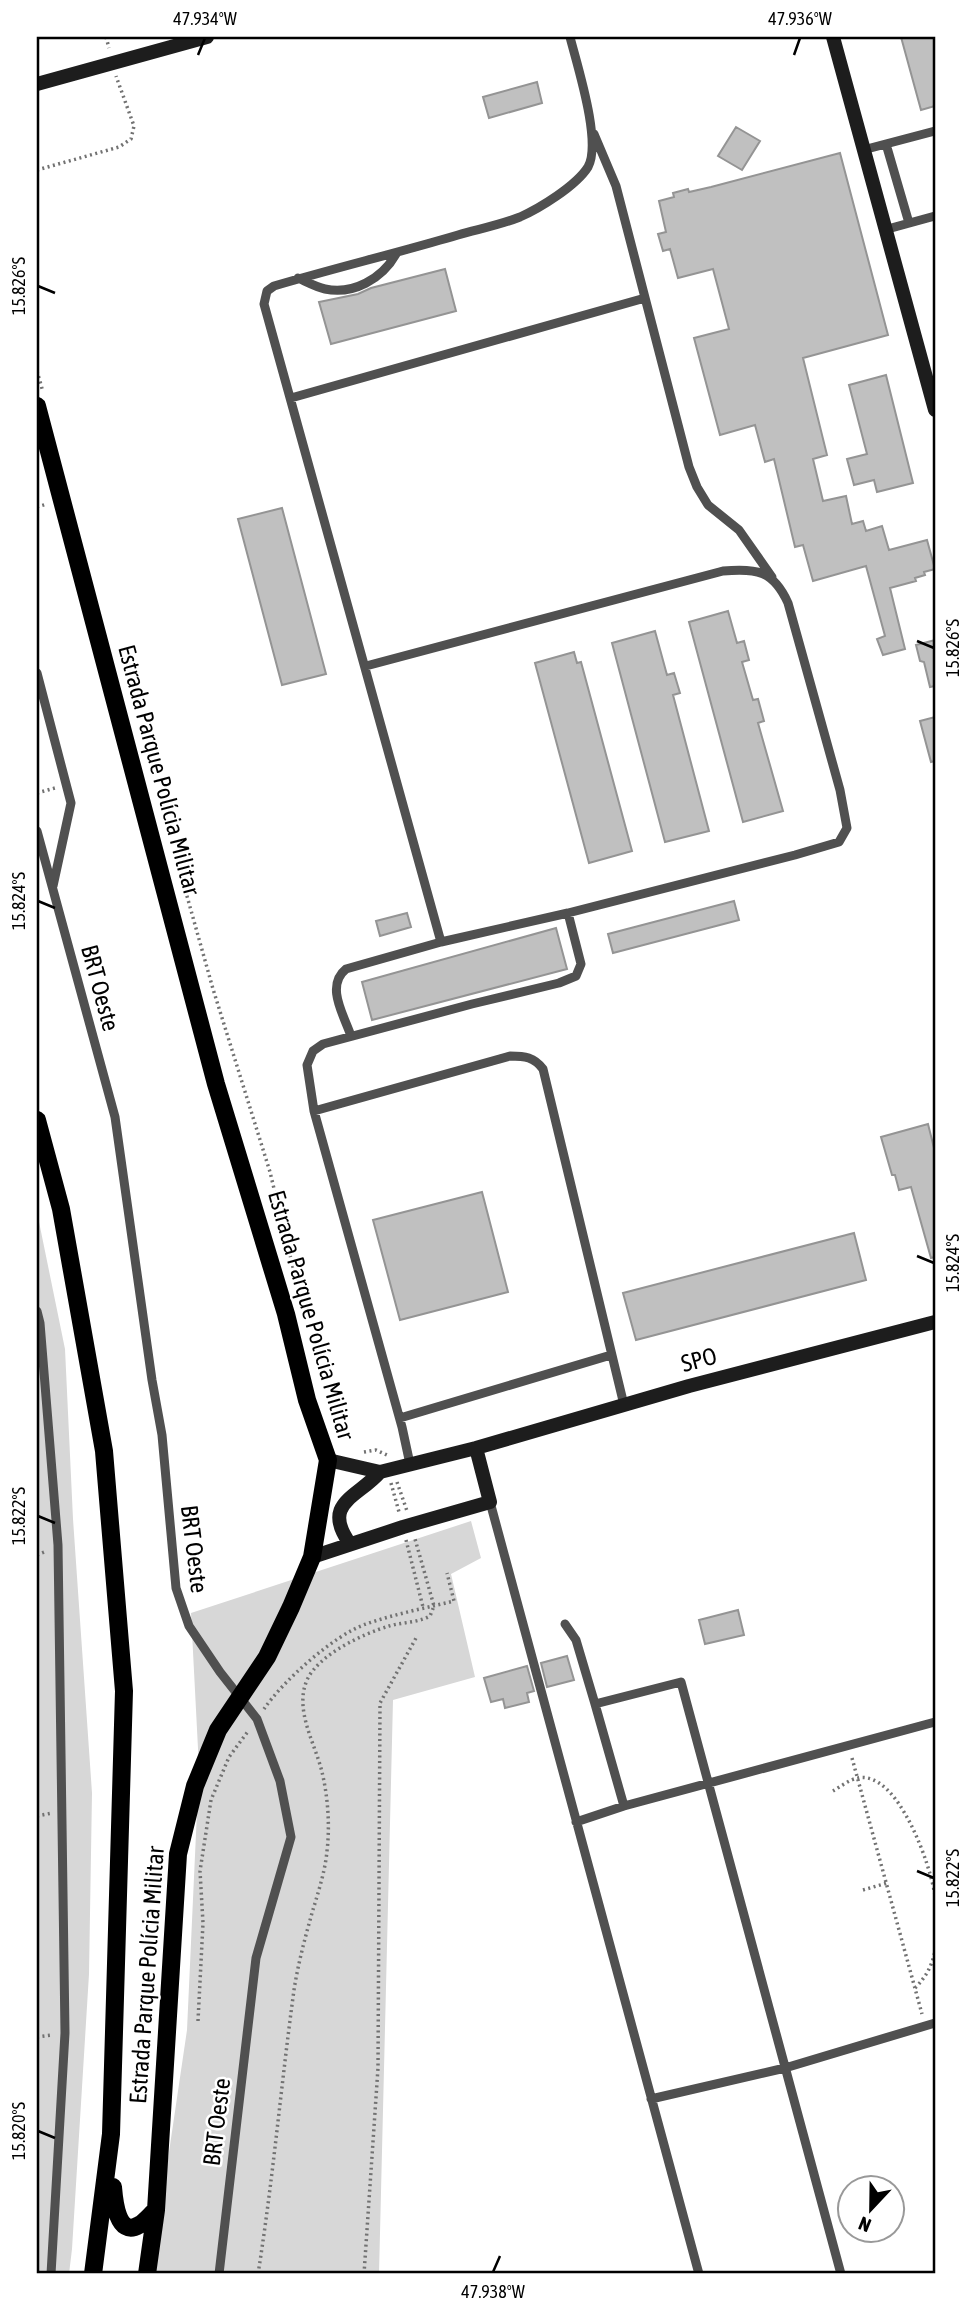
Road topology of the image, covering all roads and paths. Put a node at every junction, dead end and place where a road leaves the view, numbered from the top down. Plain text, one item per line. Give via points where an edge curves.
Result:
1 (207, 37) edge
2 (570, 37) edge
3 (832, 37) edge
4 (112, 64) junction
5 (37, 84) edge
6 (591, 126) junction
7 (935, 131) edge
8 (886, 144) junction
9 (863, 150) junction
10 (37, 170) edge
11 (935, 216) edge
12 (909, 223) junction
13 (884, 230) junction
14 (396, 254) junction
15 (298, 278) junction
16 (645, 298) junction
17 (291, 398) junction
18 (934, 402) edge
19 (37, 406) edge
20 (41, 432) edge
21 (775, 581) junction
22 (366, 666) junction
23 (37, 673) edge
24 (37, 831) edge
25 (52, 888) junction
26 (568, 913) junction
27 (441, 942) junction
28 (351, 1035) junction
29 (314, 1111) junction
30 (37, 1120) edge
31 (280, 1217) dead end
32 (300, 1295) dead end
33 (37, 1311) edge
34 (935, 1322) edge
35 (611, 1354) junction
36 (624, 1405) junction
37 (400, 1418) junction
38 (476, 1448) junction
39 (359, 1453) dead end
40 (328, 1460) junction
41 (410, 1464) junction
42 (386, 1471) junction
43 (490, 1502) junction
44 (350, 1544) junction
45 (312, 1557) junction
46 (447, 1573) dead end
47 (434, 1606) junction
48 (565, 1624) dead end
49 (416, 1638) dead end
50 (240, 1697) junction
51 (595, 1703) junction
52 (257, 1719) junction
53 (935, 1722) edge
54 (849, 1745) junction
55 (858, 1778) junction
56 (707, 1784) junction
57 (833, 1791) dead end
58 (624, 1806) junction
59 (576, 1822) junction
60 (887, 1883) junction
61 (863, 1890) dead end
62 (935, 1896) edge
63 (935, 1951) edge
64 (915, 1988) junction
65 (198, 2021) dead end
66 (935, 2023) edge
67 (925, 2026) junction
68 (785, 2068) junction
69 (650, 2099) junction
70 (111, 2134) junction
71 (156, 2210) junction
72 (51, 2274) edge
73 (93, 2274) edge
74 (147, 2274) edge
75 (219, 2274) edge
76 (258, 2274) edge
77 (364, 2274) edge
78 (699, 2274) edge
79 (841, 2274) edge

1 - 4 street
2 - 6 lane
3 - 9 street
4 - 5 street
4 - 10 path via 134,127 131,139 119,147
6 - 14 lane via 588,166 541,206 519,217
6 - 16 lane via 616,186
7 - 8 lane
8 - 9 lane
8 - 12 lane
9 - 13 street
11 - 12 lane
12 - 13 lane
13 - 18 street
14 - 15 lane
14 - 15 lane via 382,273 352,288 323,289
15 - 17 lane via 271,287 264,304
16 - 17 lane
16 - 21 lane via 697,487 708,505 739,530
17 - 22 lane
19 - 20 main road, Estrada Parque Polícia Militar
20 - 40 main road, Estrada Parque Polícia Militar via 216,1084
21 - 22 lane via 753,570 723,571
21 - 26 lane via 788,603 819,711 840,790 845,834 835,844 807,852
22 - 27 lane
23 - 25 lane, BRT Oeste via 71,803
24 - 25 lane, BRT Oeste
25 - 50 lane, BRT Oeste via 115,1117 162,1435 176,1588 189,1626
26 - 27 lane
26 - 28 lane via 581,964 576,976
27 - 28 lane via 342,972 335,989
28 - 29 lane via 323,1044 309,1057
29 - 35 lane via 510,1056 536,1061 544,1069
29 - 37 lane
30 - 70 main road, Estrada Parque Polícia Militar via 61,1209 102,1438 124,1691
31 - 32 path
33 - 72 lane via 59,1587 65,2033
34 - 36 street, SPO
35 - 36 lane
35 - 37 lane
36 - 38 street, SPO
37 - 41 lane
38 - 41 street, SPO
38 - 43 street
39 - 42 path via 376,1450 387,1454
40 - 42 street, SPO
40 - 45 main road, Estrada Parque Polícia Militar
41 - 42 street, SPO
42 - 44 street via 340,1508 339,1522
43 - 44 street
43 - 59 lane
44 - 45 street
45 - 50 main road, Estrada Parque Polícia Militar via 267,1657
46 - 47 path via 454,1601
47 - 52 path via 364,1624 335,1641 270,1700
47 - 76 path via 430,1616 421,1621 391,1625 358,1637 323,1661 308,1677 302,1695 322,1774 327,1852 294,1989
48 - 51 lane via 576,1640
49 - 77 path via 380,1703 378,2068
50 - 52 lane, BRT Oeste
50 - 71 main road, Estrada Parque Polícia Militar via 218,1730 195,1786 178,1854
51 - 56 lane via 681,1682
51 - 58 lane
52 - 65 path via 229,1757 211,1800 200,1871 203,1923
52 - 75 lane, BRT Oeste via 280,1781 292,1837 256,1958
53 - 54 lane
54 - 55 path
54 - 56 lane
55 - 57 path
55 - 60 path
55 - 62 path via 871,1779 900,1805 925,1853
56 - 58 lane
56 - 68 lane
58 - 59 lane
59 - 69 lane
60 - 61 path
60 - 64 path
63 - 64 path via 924,1980
64 - 67 path
66 - 67 lane
67 - 68 lane
68 - 69 lane
68 - 79 lane
69 - 78 lane
70 - 71 main road via 114,2209 121,2222 138,2226
70 - 73 main road, Estrada Parque Polícia Militar
71 - 74 main road, Estrada Parque Polícia Militar

